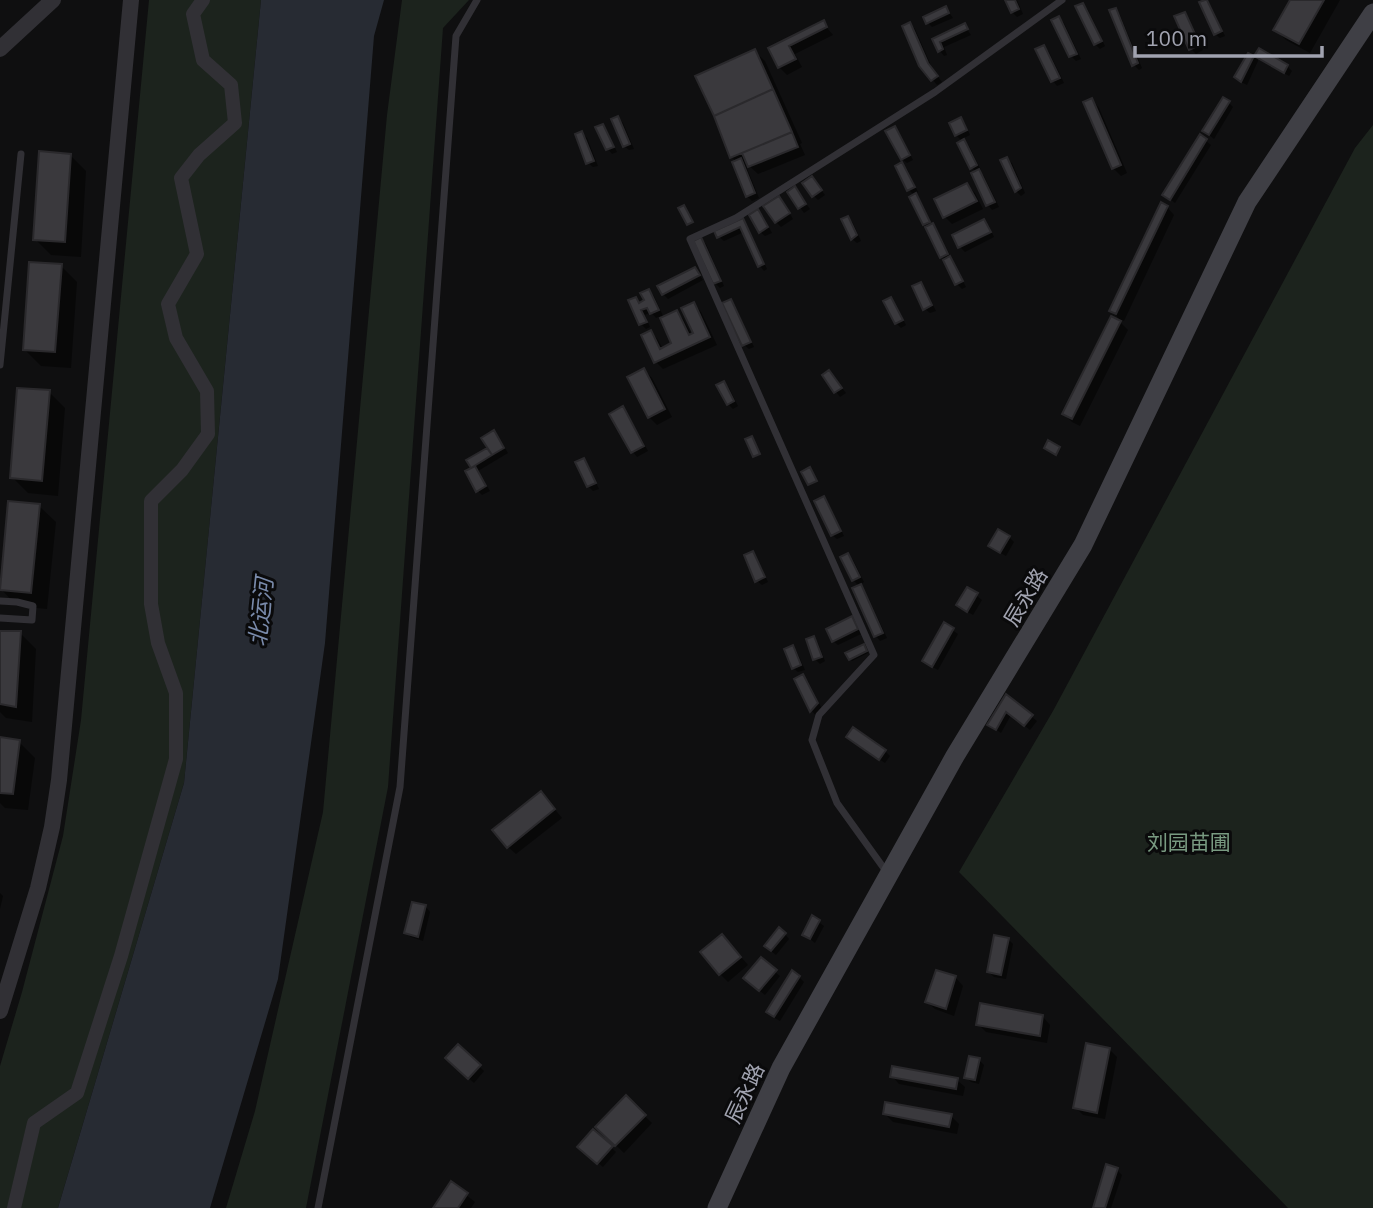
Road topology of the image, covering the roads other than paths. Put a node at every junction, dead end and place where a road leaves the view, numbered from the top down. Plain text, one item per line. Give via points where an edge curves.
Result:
1 (40, 0) edge
2 (53, 0) edge
3 (131, 0) edge
4 (203, 0) edge
5 (477, 0) edge
6 (1062, 0) edge
7 (1373, 13) edge
8 (0, 37) edge
9 (0, 49) edge
10 (21, 154) dead end
11 (0, 365) edge
12 (0, 601) edge
13 (0, 618) edge
14 (888, 875) junction
15 (0, 1011) edge
16 (14, 1208) edge
17 (318, 1208) edge
18 (717, 1208) edge

1 - 8 street
2 - 9 street
3 - 15 street via 59,780 38,888
4 - 16 street via 193,14 203,61 231,85 235,122 181,178 197,254 168,304 176,338 207,391 208,434 182,470 151,501 151,604 158,643 176,693 176,759 77,1093 34,1123
5 - 17 lane via 456,36 400,788
6 - 14 lane via 935,92 736,218 690,239 874,655 819,715 812,740 837,803
7 - 14 main road, 辰永路 via 1247,202 1083,545
10 - 11 lane
12 - 13 lane via 33,606 32,620
14 - 18 main road, 辰永路 via 781,1068

